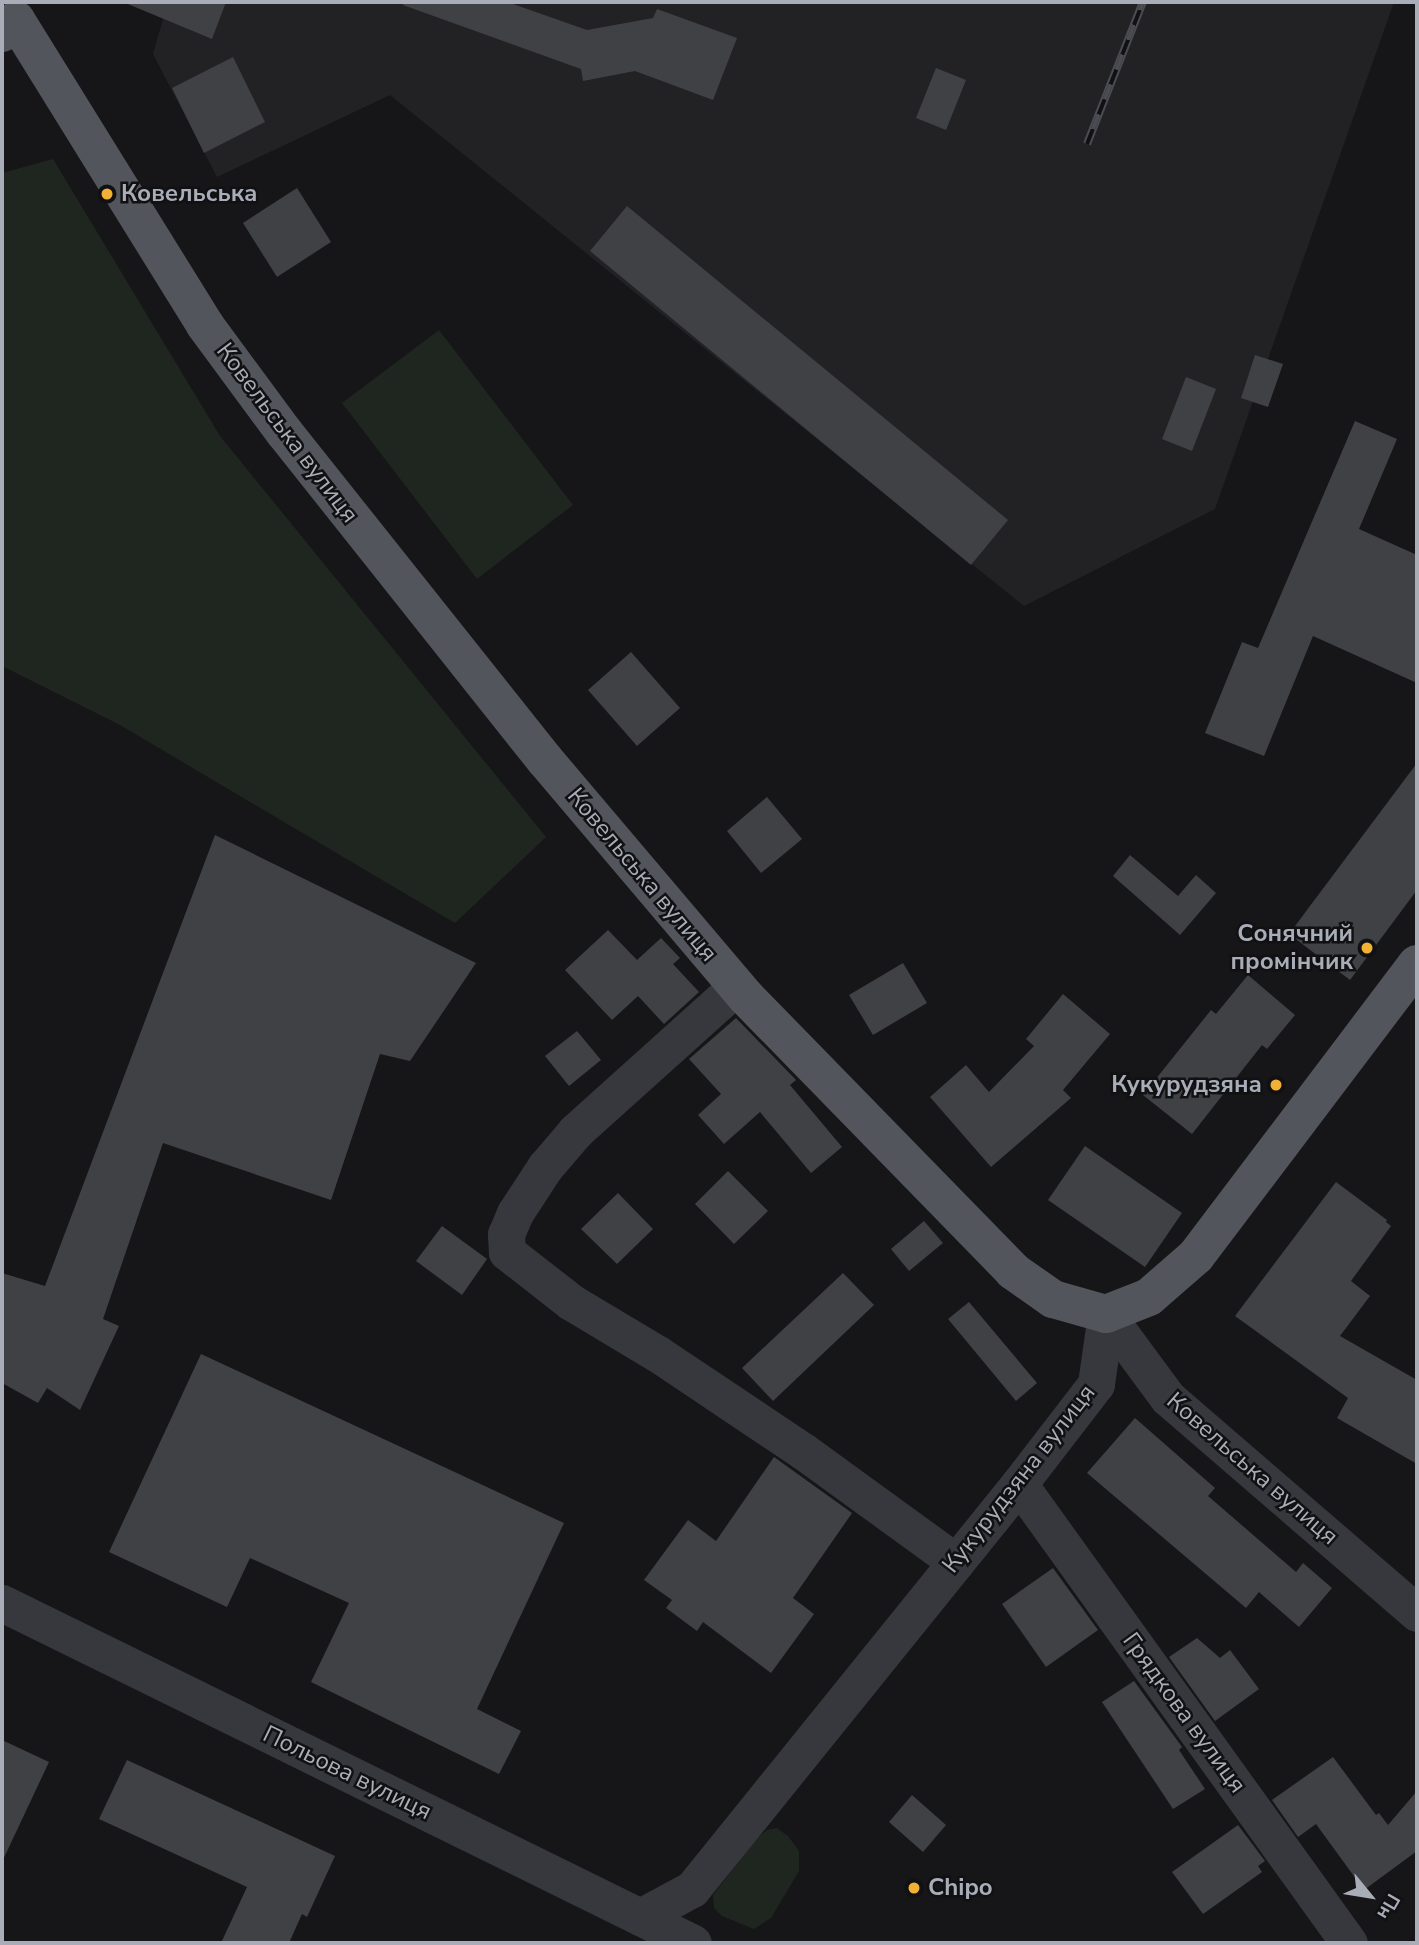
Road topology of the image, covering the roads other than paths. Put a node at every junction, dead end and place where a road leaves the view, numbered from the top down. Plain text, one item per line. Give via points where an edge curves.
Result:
1 (12, 14) edge
2 (1417, 964) edge
3 (737, 986) junction
4 (1106, 1314) junction
5 (1020, 1483) junction
6 (956, 1562) junction
7 (2, 1603) edge
8 (1417, 1613) edge
9 (640, 1917) junction
10 (693, 1943) edge
11 (1349, 1943) edge

1 - 3 main road, Ковельська вулиця via 205,325 284,432 545,761
2 - 4 main road via 1196,1256 1149,1297
3 - 4 main road, Ковельська вулиця via 1013,1271 1053,1299
3 - 6 street via 575,1132 515,1213 506,1234 507,1252 571,1302 803,1451
4 - 5 street, Кукурудзяна вулиця via 1096,1384
4 - 8 street, Ковельська вулиця via 1168,1398
5 - 6 street, Кукурудзяна вулиця
5 - 11 street, Грядкова вулиця
6 - 9 street, Кукурудзяна вулиця via 692,1889
7 - 9 street, Польова вулиця
9 - 10 street, Польова вулиця

